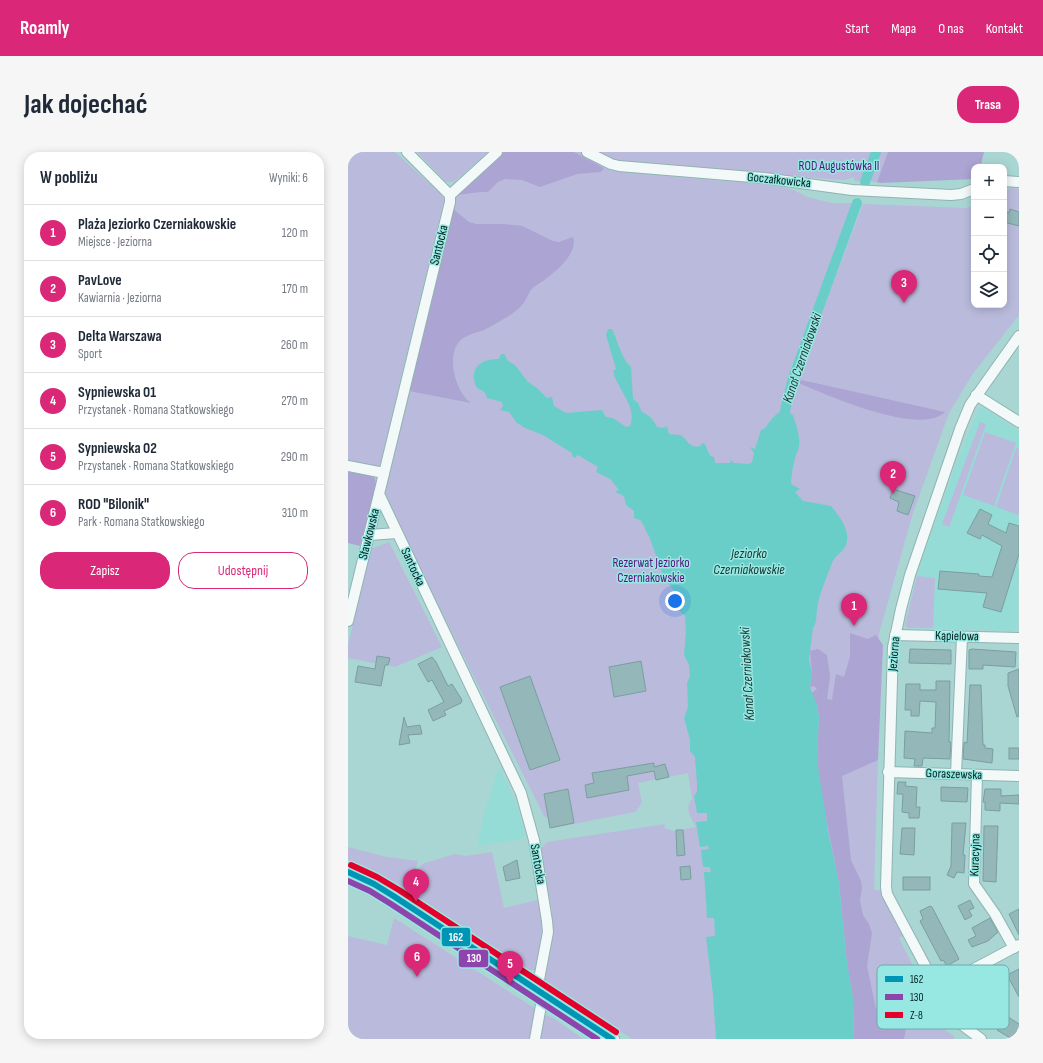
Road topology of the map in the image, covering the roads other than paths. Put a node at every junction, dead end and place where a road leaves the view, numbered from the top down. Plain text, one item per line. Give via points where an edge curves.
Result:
1 (407, 152) edge
2 (497, 152) edge
3 (587, 152) edge
4 (1007, 181) edge
5 (1019, 182) edge
6 (971, 190) edge
7 (450, 194) junction
8 (1019, 336) edge
9 (976, 395) junction
10 (1019, 422) edge
11 (348, 466) edge
12 (384, 473) junction
13 (379, 494) junction
14 (397, 532) junction
15 (369, 535) junction
16 (348, 621) edge
17 (895, 635) junction
18 (962, 636) junction
19 (1019, 638) edge
20 (888, 772) junction
21 (956, 774) junction
22 (977, 775) junction
23 (1019, 776) edge
24 (348, 872) edge
25 (1016, 946) edge
26 (926, 965) edge
27 (981, 965) edge
28 (540, 992) junction
29 (968, 1029) edge
30 (535, 1039) edge
31 (612, 1039) edge
32 (981, 1039) edge

1 - 7 street
2 - 7 street
3 - 6 street, Goczałkowicka via 619,166 771,179 852,190 951,194
4 - 5 street
7 - 12 street, Santocka
8 - 9 street, Jeziorna
9 - 10 street
9 - 17 street, Jeziorna via 960,429 910,575
11 - 12 street
12 - 13 street, Santocka
13 - 14 street, Santocka
13 - 15 street, Sławkowska
14 - 15 street
14 - 28 street, Santocka via 521,793 530,821 548,932
15 - 16 street, Sławkowska
17 - 18 street, Kąpielowa
17 - 20 street, Jeziorna
18 - 19 street, Kąpielowa
18 - 21 street
20 - 21 street, Goraszewska
20 - 26 street, Jeziorna via 885,880 887,894
21 - 22 street, Goraszewska
22 - 23 street, Goraszewska
22 - 25 street, Kuracyjna via 974,884
24 - 28 street via 385,890
25 - 27 street
28 - 30 street, Santocka
28 - 31 street
29 - 32 street, Jeziorna

